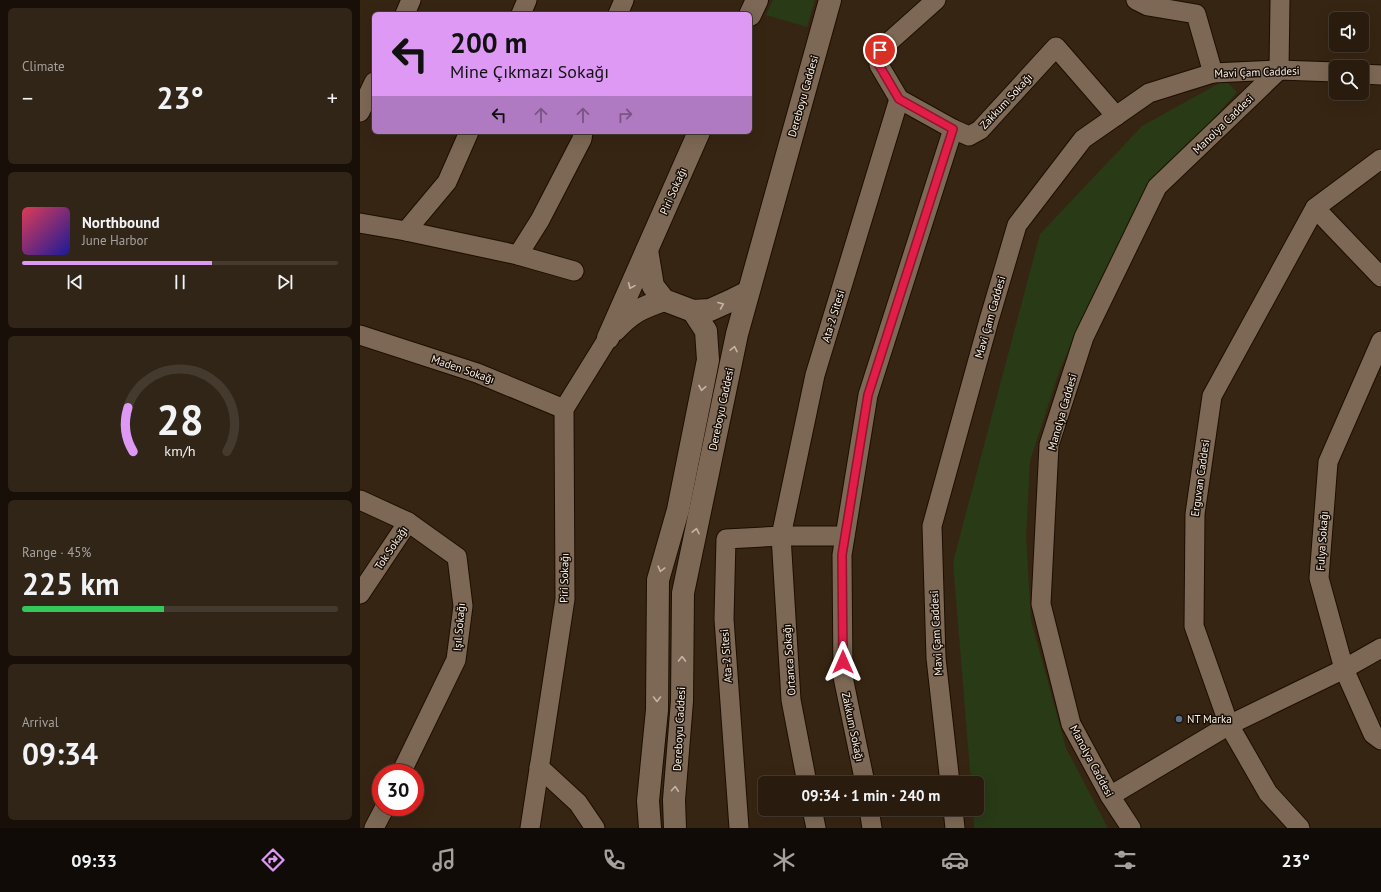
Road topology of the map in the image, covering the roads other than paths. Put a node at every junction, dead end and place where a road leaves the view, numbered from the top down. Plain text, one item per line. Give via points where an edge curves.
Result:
1 (412, 0) edge
2 (527, 0) edge
3 (624, 0) edge
4 (756, 0) edge
5 (830, 0) edge
6 (936, 0) edge
7 (1136, 0) edge
8 (1280, 0) edge
9 (406, 12) edge
10 (522, 12) edge
11 (619, 12) edge
12 (751, 12) edge
13 (1279, 70) junction
14 (1329, 72) edge
15 (1213, 73) junction
16 (1369, 74) edge
17 (1381, 74) edge
18 (372, 86) edge
19 (899, 99) junction
20 (360, 112) edge
21 (1116, 116) junction
22 (953, 129) junction
23 (468, 134) edge
24 (583, 134) edge
25 (698, 134) edge
26 (1381, 159) edge
27 (1316, 208) junction
28 (360, 223) edge
29 (406, 231) junction
30 (647, 250) junction
31 (518, 255) junction
32 (574, 271) dead end
33 (1381, 277) edge
34 (748, 292) junction
35 (664, 300) junction
36 (693, 311) junction
37 (360, 335) edge
38 (608, 338) junction
39 (1381, 341) edge
40 (564, 409) junction
41 (360, 500) edge
42 (408, 522) junction
43 (781, 536) junction
44 (845, 536) junction
45 (360, 594) edge
46 (1381, 648) edge
47 (1344, 669) junction
48 (1229, 725) junction
49 (1381, 740) edge
50 (405, 764) edge
51 (539, 767) junction
52 (806, 776) edge
53 (864, 776) edge
54 (949, 776) edge
55 (1110, 796) junction
56 (380, 816) edge
57 (813, 816) edge
58 (870, 816) edge
59 (954, 816) edge
60 (374, 828) edge
61 (530, 828) edge
62 (595, 828) edge
63 (650, 828) edge
64 (675, 828) edge
65 (739, 828) edge
66 (816, 828) edge
67 (872, 828) edge
68 (955, 828) edge
69 (1131, 828) edge
70 (1300, 828) edge

1 - 9 street
2 - 10 street
3 - 11 street
4 - 12 main road
5 - 34 main road, Dereboyu Caddesi
6 - 19 street via 880,50 879,65
7 - 15 street via 1148,6 1196,14
8 - 13 street
13 - 14 street, Mavi Çam Caddesi
13 - 15 street, Mavi Çam Caddesi
13 - 55 street, Manolya Caddesi via 1157,187 1084,337 1050,445 1041,604 1071,724
15 - 21 street, Mavi Çam Caddesi via 1149,93
16 - 17 street
18 - 20 street
19 - 22 street
19 - 43 street, Ata-2 Sitesi via 815,375
21 - 22 street, Zakkum Sokağı via 1056,47 980,130 969,136
21 - 54 street, Mavi Çam Caddesi via 1084,139 1018,225 932,526 936,658
22 - 44 street, Zakkum Sokağı via 868,395
23 - 29 street via 447,182
24 - 31 street via 540,220
25 - 30 main road, Piri Sokağı
26 - 27 street, Erguvan Caddesi
27 - 33 street
27 - 48 street, Erguvan Caddesi via 1212,396 1195,514 1194,626
28 - 29 street
29 - 31 street
30 - 35 main road via 653,286
30 -> 38 main road, Piri Sokağı
31 - 32 street
36 -> 34 main road via 710,310
64 -> 34 main road, Dereboyu Caddesi via 674,800 682,702 682,593
35 - 36 main road
35 - 38 main road via 627,317
36 -> 63 main road, Dereboyu Caddesi via 706,331 708,360 678,510 658,580 657,710 648,801
37 - 40 street, Maden Sokağı via 476,373
38 - 40 street
39 - 47 street, Fulya Sokağı via 1328,462 1319,578
40 - 51 street, Piri Sokağı via 565,599
41 - 42 street, Işıl Sokağı
42 - 45 street, Tok Sokağı
42 - 50 street, Işıl Sokağı via 457,557 463,606 456,660
43 - 44 street, Ata-2 Sitesi
43 - 52 street, Ortanca Sokağı via 791,700
43 - 65 street, Ata-2 Sitesi via 726,539 724,619
44 - 53 street, Zakkum Sokağı via 842,555 843,677
46 - 47 street
47 - 48 street
47 - 49 street, Fulya Sokağı via 1373,734
48 - 55 street
48 - 70 street, Erguvan Caddesi via 1268,793
51 - 61 street, Piri Sokağı
51 - 62 street via 578,803
55 - 69 street, Manolya Caddesi
56 - 60 street
57 - 66 street
58 - 67 street
59 - 68 street

